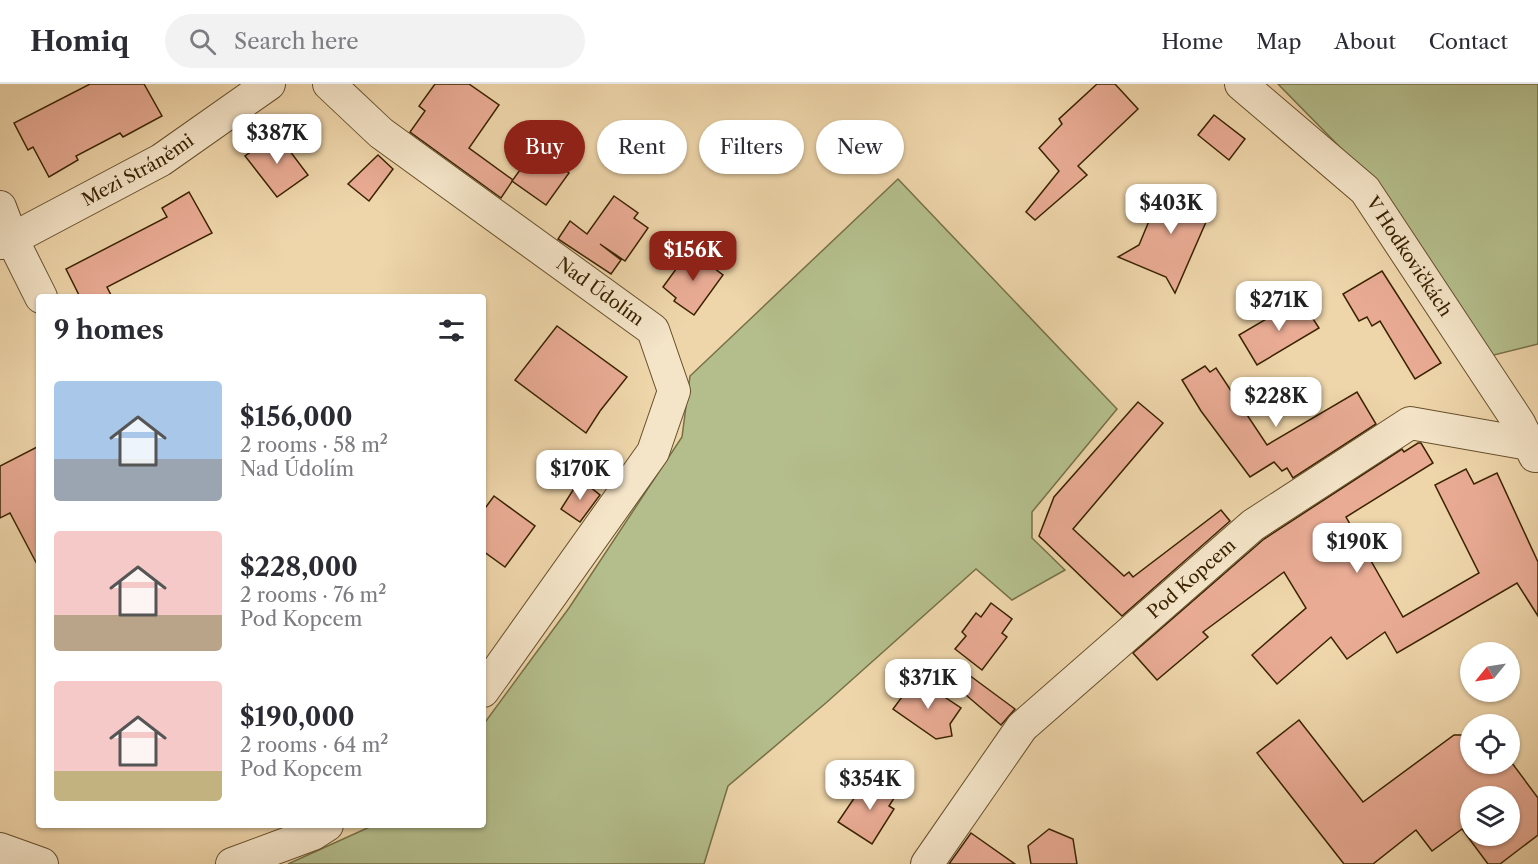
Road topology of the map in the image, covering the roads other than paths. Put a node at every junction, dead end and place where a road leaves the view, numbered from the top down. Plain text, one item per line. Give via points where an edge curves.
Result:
1 (269, 84) edge
2 (329, 84) edge
3 (1241, 84) edge
4 (0, 207) edge
5 (6, 241) edge
6 (40, 294) edge
7 (1534, 453) edge
8 (486, 687) edge
9 (316, 828) edge
10 (0, 849) edge
11 (42, 864) edge
12 (232, 864) edge
13 (927, 864) edge

1 - 5 street, Mezi Stráněmi via 161,160
2 - 8 street, Nad Údolím via 381,133 653,330 674,391 653,452
3 - 7 street, V Hodkovičkách via 1365,190 1519,423
4 - 5 street
5 - 6 street
7 - 13 street, Pod Kopcem via 1410,423 1253,525 1023,727
9 - 12 street
10 - 11 street

